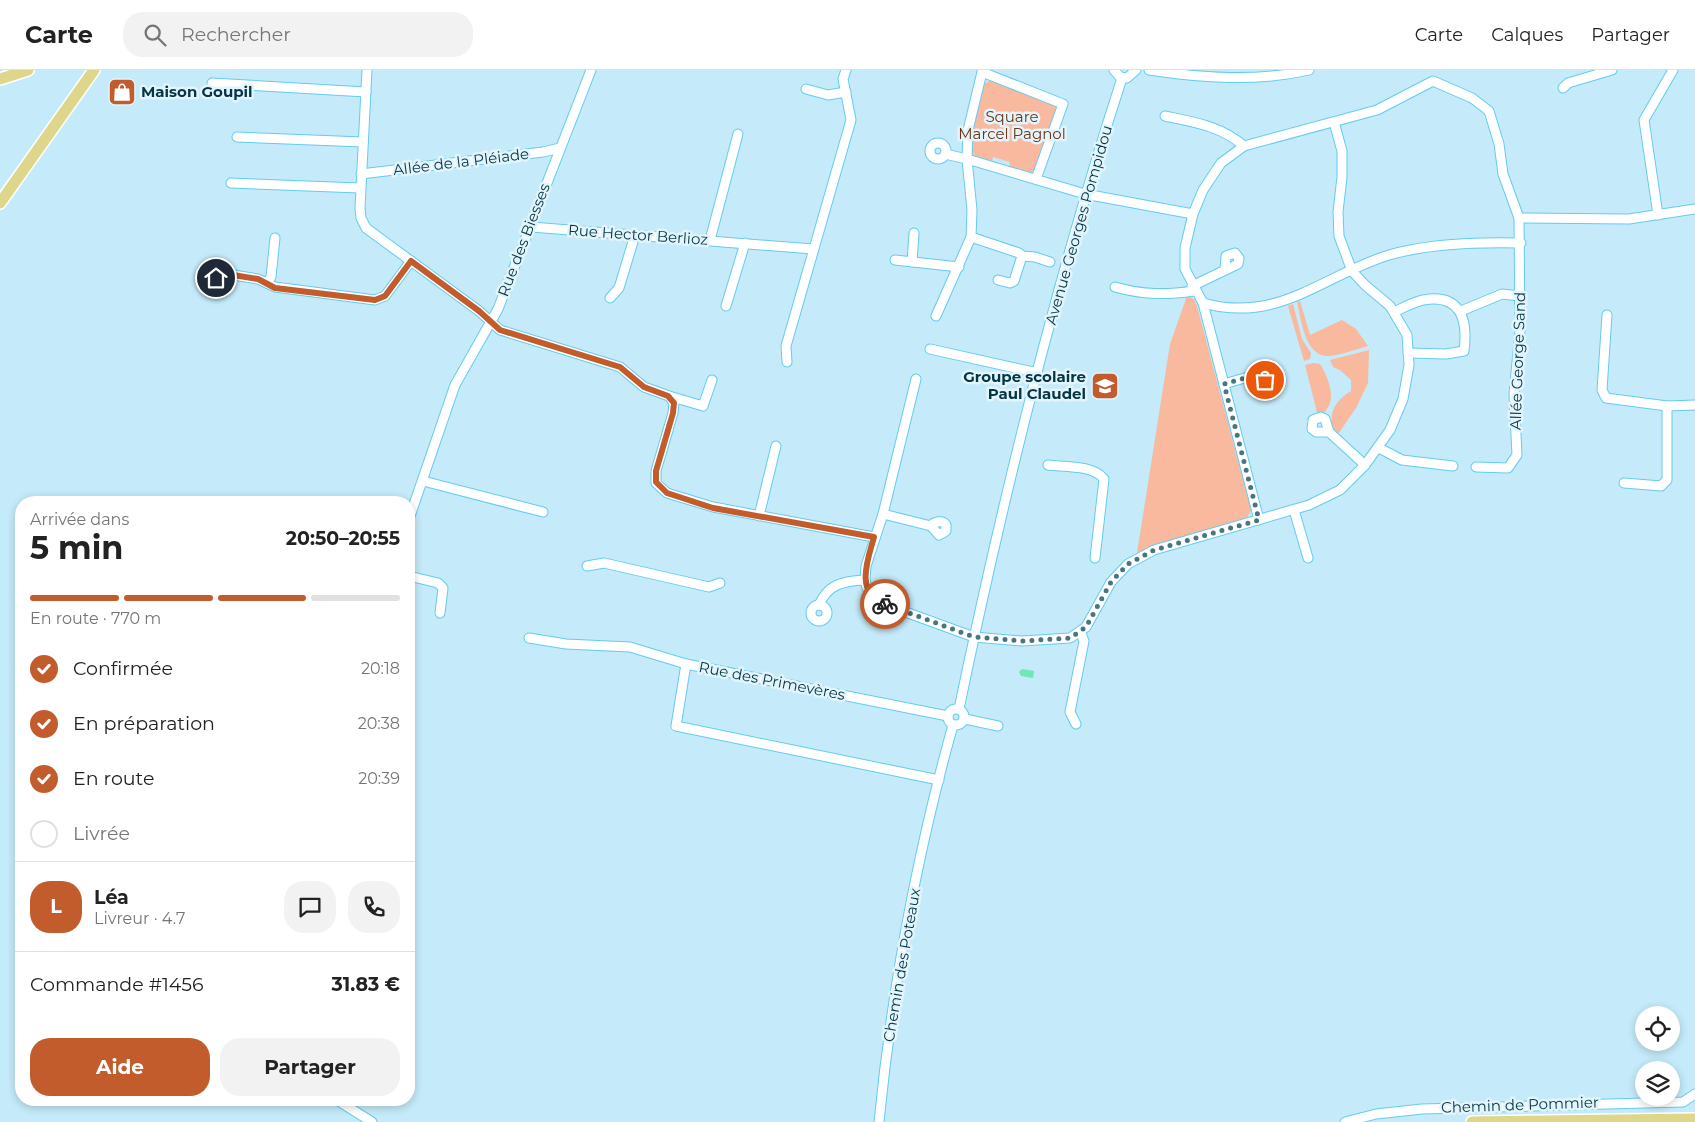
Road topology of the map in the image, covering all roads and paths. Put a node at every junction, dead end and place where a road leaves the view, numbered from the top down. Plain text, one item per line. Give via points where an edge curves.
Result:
1 (16, 70) edge
2 (28, 70) edge
3 (85, 70) edge
4 (94, 70) edge
5 (367, 70) edge
6 (591, 70) edge
7 (846, 70) edge
8 (1114, 70) edge
9 (1136, 70) edge
10 (1149, 70) edge
11 (1309, 70) edge
12 (1612, 70) edge
13 (1673, 70) edge
14 (979, 71) edge
15 (1, 78) edge
16 (1122, 78) junction
17 (212, 83) dead end
18 (1563, 88) dead end
19 (806, 89) dead end
20 (366, 92) junction
21 (846, 92) junction
22 (70, 102) junction
23 (1165, 116) dead end
24 (1334, 122) junction
25 (738, 134) dead end
26 (238, 137) dead end
27 (363, 142) junction
28 (1244, 146) junction
29 (560, 148) junction
30 (945, 154) dead end
31 (968, 159) junction
32 (362, 174) junction
33 (1036, 180) junction
34 (231, 183) dead end
35 (360, 188) junction
36 (1085, 194) junction
37 (0, 203) edge
38 (1695, 209) edge
39 (1192, 214) junction
40 (1658, 215) junction
41 (1519, 218) junction
42 (531, 227) junction
43 (914, 233) dead end
44 (635, 235) junction
45 (971, 237) junction
46 (275, 238) dead end
47 (710, 240) junction
48 (1520, 242) junction
49 (745, 243) junction
50 (813, 249) junction
51 (1022, 256) junction
52 (894, 260) dead end
53 (411, 261) junction
54 (912, 262) junction
55 (1050, 262) dead end
56 (959, 266) junction
57 (1225, 268) dead end
58 (1352, 271) junction
59 (216, 278) dead end
60 (998, 280) dead end
61 (267, 284) junction
62 (1115, 288) dead end
63 (1193, 288) junction
64 (1520, 296) junction
65 (610, 298) dead end
66 (1203, 303) junction
67 (726, 306) dead end
68 (1461, 311) junction
69 (1394, 312) junction
70 (1607, 315) dead end
71 (936, 316) dead end
72 (490, 323) junction
73 (930, 349) dead end
74 (1408, 353) junction
75 (787, 362) dead end
76 (1038, 373) junction
77 (1248, 377) dead end
78 (916, 379) dead end
79 (712, 380) dead end
80 (1224, 384) junction
81 (668, 396) junction
82 (1695, 405) edge
83 (1667, 406) junction
84 (1329, 432) dead end
85 (776, 446) dead end
86 (1379, 448) junction
87 (1365, 465) junction
88 (1048, 466) dead end
89 (1453, 466) dead end
90 (1476, 468) dead end
91 (423, 482) junction
92 (1624, 483) dead end
93 (415, 503) edge
94 (1294, 510) junction
95 (543, 512) dead end
96 (883, 514) junction
97 (759, 516) junction
98 (1259, 520) junction
99 (931, 526) dead end
100 (874, 537) junction
101 (1095, 558) dead end
102 (1308, 558) dead end
103 (588, 566) dead end
104 (415, 577) edge
105 (865, 580) junction
106 (720, 582) dead end
107 (819, 605) dead end
108 (440, 613) dead end
109 (1080, 631) junction
110 (974, 637) junction
111 (529, 638) dead end
112 (686, 664) junction
113 (959, 709) junction
114 (948, 716) junction
115 (965, 718) junction
116 (1076, 724) dead end
117 (953, 725) junction
118 (998, 726) dead end
119 (938, 780) junction
120 (1695, 1094) edge
121 (347, 1106) edge
122 (1695, 1119) edge
123 (372, 1122) edge
124 (879, 1122) edge
125 (1345, 1122) edge
126 (1472, 1122) edge

1 - 15 main road
2 - 15 main road
3 - 22 main road
4 - 22 main road
5 - 20 street
6 - 29 street, Rue des Biesses
7 - 21 street via 843,79
8 - 16 street
9 - 16 street via 1131,77
10 - 11 street via 1234,78 1269,77
12 - 18 street via 1568,83
13 - 40 street via 1644,120
14 - 31 street via 968,130
14 - 33 street via 1063,104
16 - 36 street, Avenue Georges Pompidou
17 - 20 street
19 - 21 street via 828,95
20 - 27 street
21 - 50 street via 851,120
22 - 37 main road
23 - 28 street via 1230,134
24 - 28 street, Allée George Sand
24 - 41 street, Allée George Sand via 1377,110 1430,82 1441,83 1472,98 1492,117 1503,174
24 - 58 street via 1342,151 1339,236
25 - 47 street
26 - 27 street
27 - 32 street
28 - 39 street, Allée George Sand via 1221,163
29 - 32 street, Allée de la Pléiade
29 - 42 street, Rue des Biesses
30 - 31 street
31 - 33 street
31 - 45 street
32 - 35 street
33 - 36 street
34 - 35 street
35 - 53 street via 361,218 366,228
36 - 39 street
36 - 76 street, Avenue Georges Pompidou
38 - 40 street
39 - 63 street, Allée George Sand via 1185,248 1185,269
40 - 41 street via 1629,219
41 - 48 street, Allée George Sand
42 - 44 street, Rue Hector Berlioz
42 - 72 street, Rue des Biesses
43 - 54 street
44 - 47 street, Rue Hector Berlioz
44 - 65 street via 619,288
45 - 51 street
45 - 56 street
46 - 61 street via 271,277
47 - 49 street, Rue Hector Berlioz
48 - 58 street via 1431,247 1389,255
48 - 64 street, Allée George Sand
49 - 50 street, Rue Hector Berlioz
49 - 67 street
50 - 75 street via 786,346
51 - 55 street
51 - 60 street via 1014,282
52 - 54 street
53 - 61 street via 385,296 375,300 275,288
53 - 72 street via 479,311
54 - 56 street
56 - 71 street
57 - 63 street
58 - 66 street via 1290,299 1256,309 1226,310
58 - 69 street
59 - 61 street via 227,274 258,279
62 - 63 street via 1139,294 1169,295
63 - 66 street
64 - 68 street via 1502,294
64 - 90 street, Allée George Sand via 1514,394 1517,455 1508,468
66 - 80 street
68 - 69 street via 1447,300 1423,300
68 - 74 street via 1466,334 1464,351
69 - 74 street via 1408,335
70 - 83 street via 1602,390 1606,398
72 - 81 street via 500,330 620,367 644,387
72 - 91 street, Rue des Biesses via 460,374
73 - 76 street
74 - 86 street via 1403,399
76 - 110 street, Avenue Georges Pompidou
77 - 80 street
78 - 96 street
79 - 81 street via 703,406
80 - 98 street
81 - 97 street via 674,403 656,471 656,482 660,488 713,508
82 - 83 street
83 - 92 street via 1667,480 1661,486
84 - 87 street
85 - 97 street
86 - 87 street
86 - 89 street via 1402,460
87 - 94 street via 1340,490
88 - 101 street via 1090,470 1100,473 1104,479
91 - 93 street, Rue des Biesses
91 - 95 street
94 - 98 street
94 - 102 street
96 - 99 street
96 - 100 street
97 - 100 street
98 - 109 street via 1154,550 1128,564 1111,582 1086,627
100 - 105 street
103 - 106 street via 604,563 709,587
104 - 108 street via 438,582 443,588
105 - 107 street via 846,581 828,589
105 - 110 street via 878,602
109 - 110 street via 1070,638 1022,641
109 - 116 street via 1084,641 1070,712
110 - 113 street, Avenue Georges Pompidou
111 - 112 street via 566,644 630,647
112 - 114 street, Rue des Primevères
112 - 119 street, Rue des Primevères via 676,726
113 - 114 street via 952,710
113 - 115 street
114 - 117 street
115 - 117 street via 961,725
115 - 118 street
117 - 119 street
119 - 124 street, Chemin des Poteaux via 899,965 886,1047
120 - 125 street, Chemin de Pommier via 1683,1102 1422,1108
121 - 123 street
122 - 126 main road

